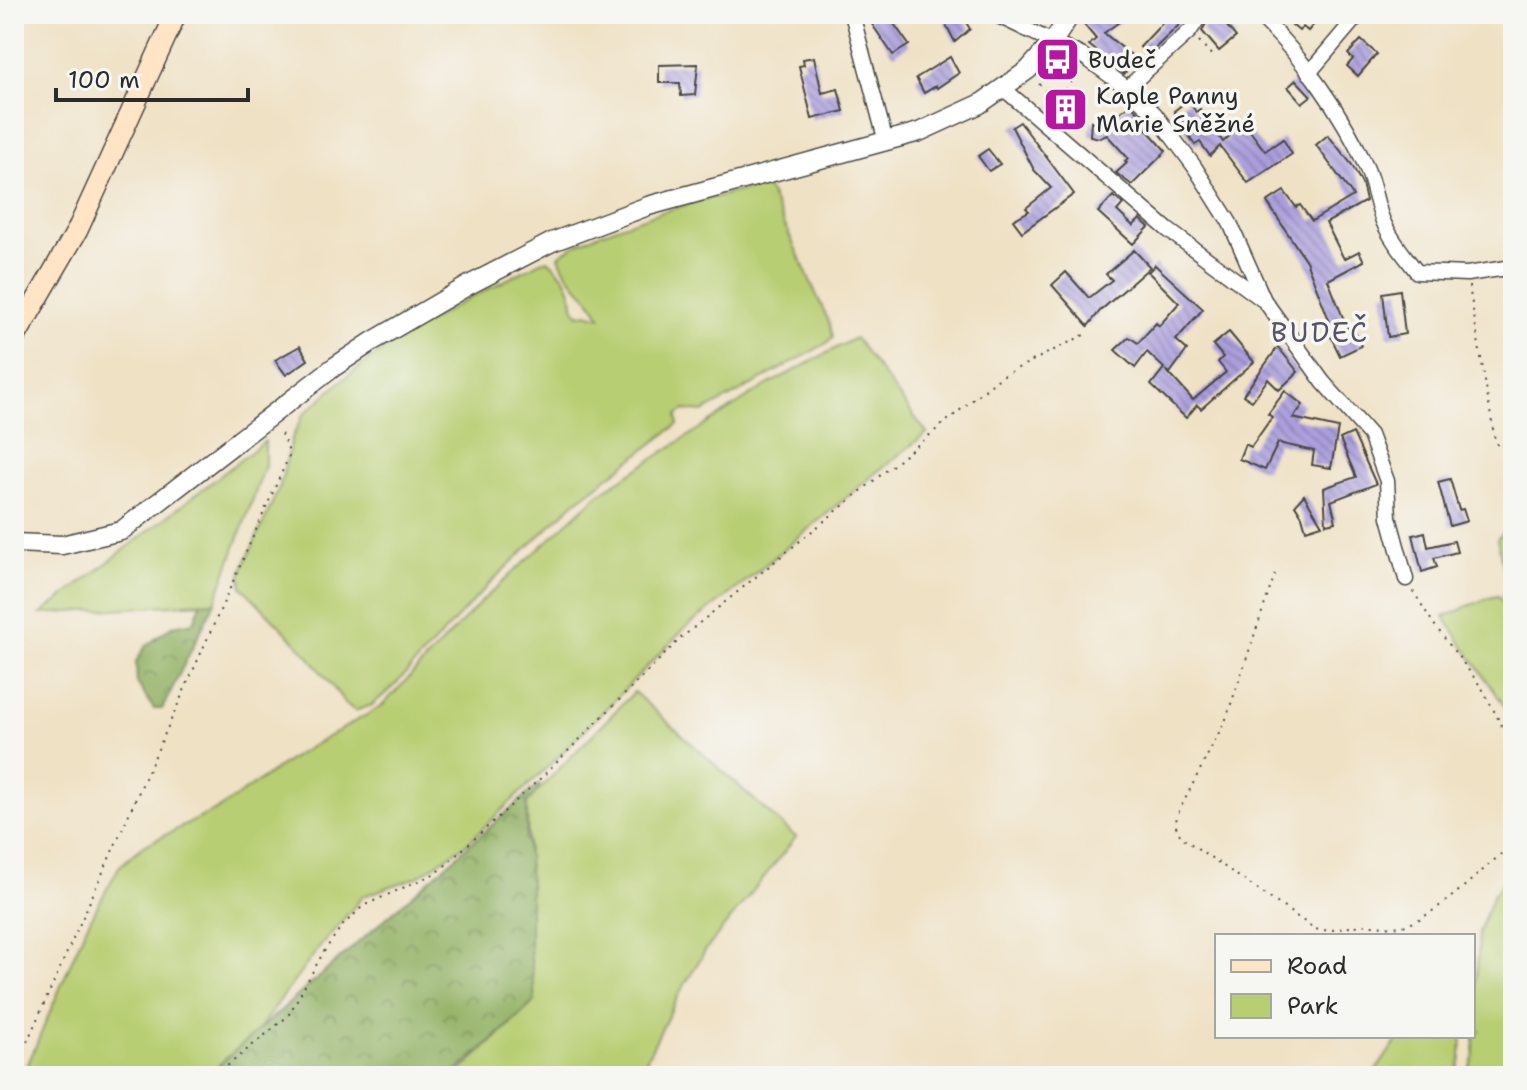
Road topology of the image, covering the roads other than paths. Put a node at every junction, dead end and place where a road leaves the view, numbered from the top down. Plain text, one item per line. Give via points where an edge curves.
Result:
1 (176, 14) edge
2 (852, 14) edge
3 (994, 14) edge
4 (1071, 14) edge
5 (1201, 14) edge
6 (1258, 14) edge
7 (1359, 14) edge
8 (1052, 43) junction
9 (1309, 73) junction
10 (1127, 88) junction
11 (1004, 89) junction
12 (886, 142) junction
13 (1513, 267) edge
14 (1264, 300) junction
15 (14, 339) edge
16 (14, 543) edge
17 (1406, 579) road end

1 - 15 main road via 77,231
2 - 12 street
3 - 8 street
4 - 8 street
5 - 10 street via 1190,31
6 - 9 street
7 - 9 street
8 - 10 street via 1083,56
8 - 11 street
9 - 13 street via 1367,169 1392,240 1417,272 1467,274
10 - 14 street via 1155,114 1194,166 1230,223
11 - 12 street via 952,118
11 - 14 street via 1168,230
12 - 16 street via 648,206 552,242 373,341 121,531 62,545
14 - 17 street via 1323,382 1370,435 1387,481 1389,517

